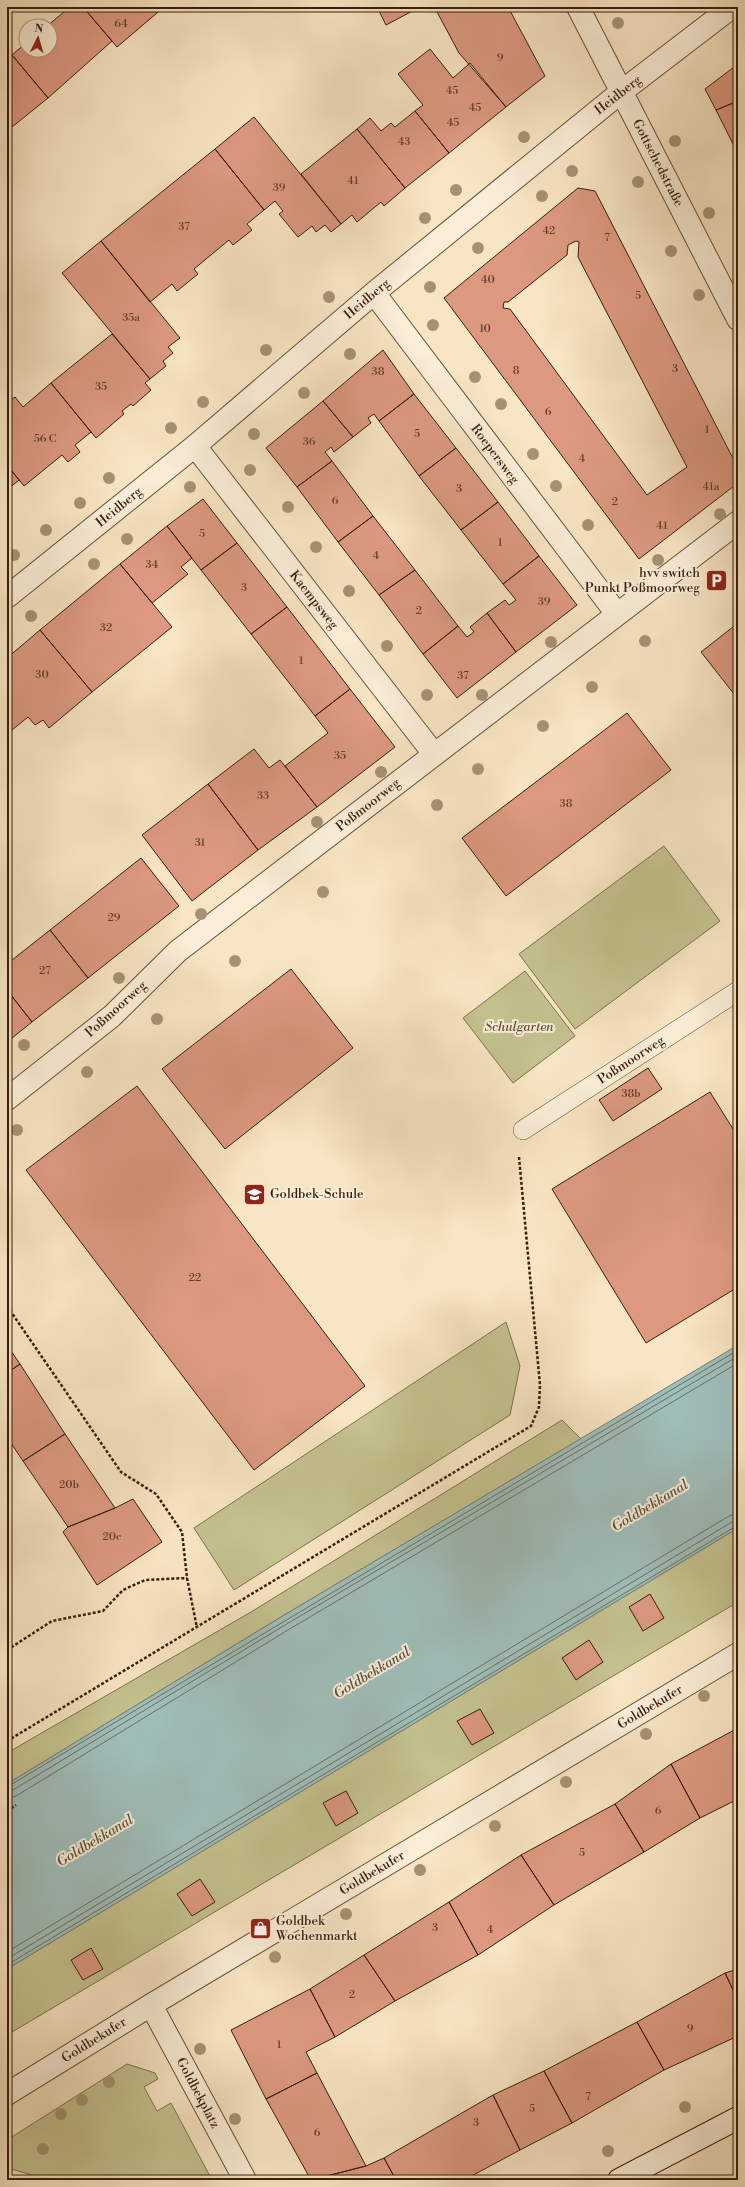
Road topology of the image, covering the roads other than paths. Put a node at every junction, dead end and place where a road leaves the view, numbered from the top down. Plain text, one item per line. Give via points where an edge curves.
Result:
1 (578, 7) edge
2 (732, 7) edge
3 (621, 92) junction
4 (374, 293) junction
5 (738, 319) edge
6 (195, 446) junction
7 (738, 522) edge
8 (7, 598) edge
9 (617, 614) junction
10 (434, 754) junction
11 (738, 991) edge
12 (7, 1099) edge
13 (523, 1130) road end
14 (738, 1654) edge
15 (152, 2005) junction
16 (7, 2094) edge
17 (738, 2118) edge
18 (245, 2180) edge
19 (620, 2180) edge

1 - 3 street, Gottschedstraße
2 - 3 street, Heidberg
3 - 4 street, Heidberg
3 - 5 street, Gottschedstraße
4 - 6 street, Heidberg
4 - 9 street, Roepersweg
6 - 8 street, Heidberg
6 - 10 street, Kaempsweg
7 - 9 street, Poßmoorweg
9 - 10 street, Poßmoorweg
10 - 12 street, Poßmoorweg via 178,951 112,1016
11 - 13 lane, Poßmoorweg
14 - 15 street, Goldbekufer
15 - 16 street, Goldbekufer
15 - 18 street, Goldbekplatz
17 - 19 street

